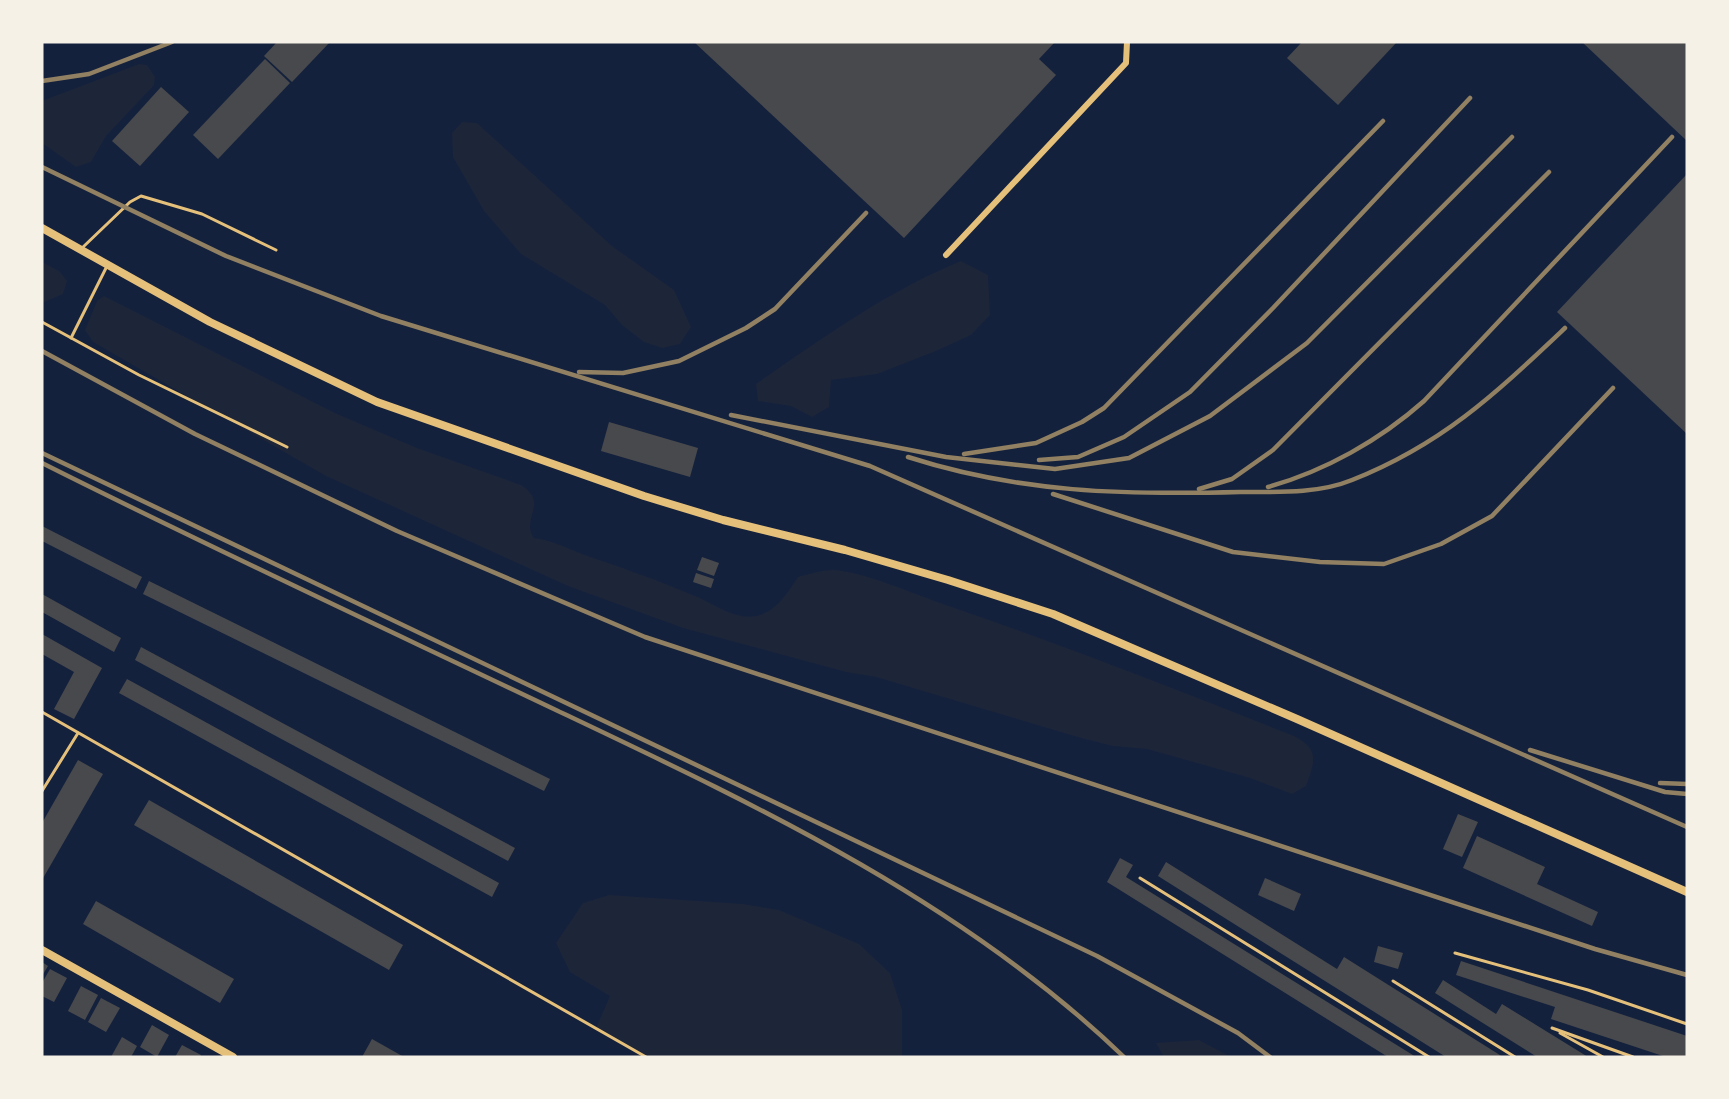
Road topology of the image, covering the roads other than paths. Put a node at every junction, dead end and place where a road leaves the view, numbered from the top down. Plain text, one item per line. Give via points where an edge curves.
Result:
1 (1127, 42) edge
2 (42, 228) edge
3 (81, 250) junction
4 (276, 250) dead end
5 (946, 255) dead end
6 (108, 264) junction
7 (42, 322) edge
8 (70, 338) junction
9 (286, 447) dead end
10 (42, 712) edge
11 (78, 733) junction
12 (42, 791) edge
13 (1140, 878) dead end
14 (1687, 892) edge
15 (42, 950) edge
16 (1455, 953) dead end
17 (1393, 981) dead end
18 (1687, 1024) edge
19 (233, 1057) edge
20 (646, 1057) edge
21 (1429, 1057) edge
22 (1515, 1057) edge
23 (1603, 1057) edge
24 (1633, 1057) edge

1 - 5 street via 1126,63
2 - 3 main road
3 - 4 lane via 141,196 202,213
3 - 6 main road
6 - 8 lane
6 - 14 main road via 210,322 377,402 644,496 926,573 1053,614
7 - 8 lane
8 - 9 lane
10 - 11 lane
11 - 12 lane
11 - 20 lane
13 - 21 lane
15 - 19 main road
16 - 18 lane via 1588,990
17 - 22 lane
23 - 24 lane via 1552,1028

